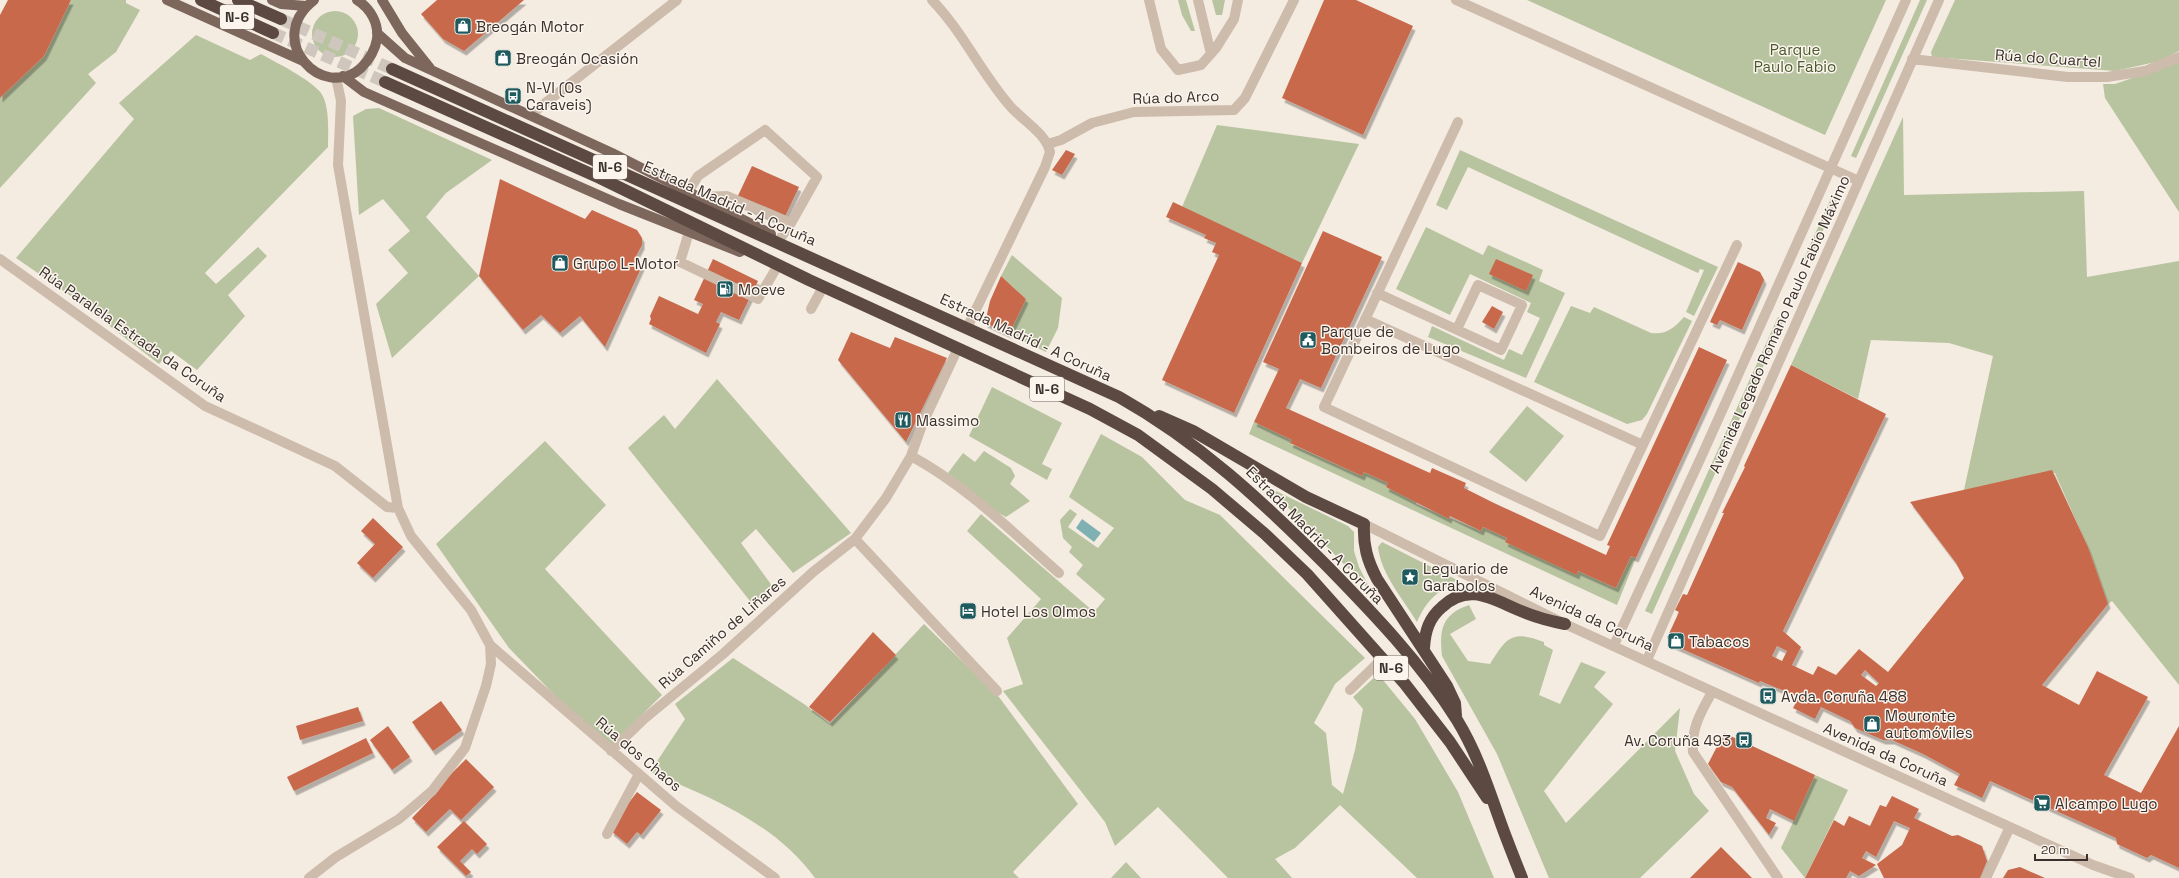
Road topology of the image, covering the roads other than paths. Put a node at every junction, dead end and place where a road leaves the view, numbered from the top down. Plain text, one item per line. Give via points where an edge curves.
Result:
1 (167, 0) edge
2 (201, 0) edge
3 (238, 0) edge
4 (272, 0) edge
5 (382, 0) edge
6 (677, 0) edge
7 (932, 0) edge
8 (1149, 0) edge
9 (1198, 0) edge
10 (1238, 0) edge
11 (1294, 0) edge
12 (1456, 0) edge
13 (1906, 0) edge
14 (1939, 0) edge
15 (360, 1) edge
16 (310, 3) edge
17 (281, 19) tunnel mouth
18 (273, 33) tunnel mouth
19 (377, 33) junction
20 (1211, 54) junction
21 (2179, 57) edge
22 (1912, 59) junction
23 (303, 61) junction
24 (392, 69) tunnel mouth
25 (433, 71) junction
26 (340, 76) junction
27 (385, 82) tunnel mouth
28 (530, 115) junction
29 (1458, 122) dead end
30 (1048, 144) junction
31 (1830, 169) junction
32 (1859, 181) junction
33 (688, 192) junction
34 (699, 197) junction
35 (791, 223) junction
36 (689, 232) junction
37 (780, 239) junction
38 (1737, 245) dead end
39 (0, 259) edge
40 (828, 264) junction
41 (777, 266) junction
42 (809, 280) junction
43 (823, 286) junction
44 (1377, 293) junction
45 (812, 309) dead end
46 (1365, 319) junction
47 (967, 328) junction
48 (1457, 330) junction
49 (958, 348) junction
50 (1143, 410) junction
51 (1643, 445) junction
52 (911, 456) junction
53 (398, 508) junction
54 (1364, 524) junction
55 (855, 539) junction
56 (1059, 573) dead end
57 (1565, 624) junction
58 (490, 645) junction
59 (1614, 645) junction
60 (1424, 648) junction
61 (1383, 658) junction
62 (1646, 660) junction
63 (1350, 690) dead end
64 (997, 691) dead end
65 (1712, 692) junction
66 (1457, 721) junction
67 (611, 751) junction
68 (639, 774) junction
69 (1499, 819) junction
70 (2010, 827) junction
71 (607, 834) dead end
72 (2093, 865) junction
73 (308, 878) edge
74 (775, 878) edge
75 (1522, 878) edge
76 (1778, 878) edge
77 (1986, 878) edge
78 (2114, 878) edge
79 (2130, 878) edge

1 - 23 main road
2 - 18 highway, N-6
3 - 17 highway, N-6
4 - 16 main road via 281,4
5 - 25 main road via 402,33
6 - 28 street
7 - 30 street via 949,17 999,93
8 - 20 street via 1161,50 1178,70 1201,65
9 - 20 street
10 - 20 street via 1234,19
11 - 30 street, Rúa do Arco via 1244,98 1234,110 1134,112 1092,123
12 - 31 street
13 - 31 street, Avenida Legado Romano Paulo Fabio Máximo
14 - 22 street, Avenida Legado Romano Paulo Fabio Máximo
15 - 19 main road via 370,12
16 - 23 main road via 299,16 295,27 296,45
19 - 25 main road via 405,58
19 - 26 main road via 375,48 368,61 358,71
21 - 22 street, Rúa do Cuartel via 2145,71 2107,77 2076,77
22 - 32 street, Avenida Legado Romano Paulo Fabio Máximo
23 - 26 main road via 312,70 324,75
24 - 40 highway, Estrada Madrid - A Coruña / N-6
25 - 28 main road
26 - 36 main road via 364,92
26 - 53 street via 338,165
27 - 42 highway, Estrada Madrid - A Coruña / N-6 via 600,178
28 - 33 main road
29 - 44 street
30 - 47 street via 1050,152 1046,164
31 - 32 street
31 - 59 street, Avenida Legado Romano Paulo Fabio Máximo
32 - 62 street, Avenida Legado Romano Paulo Fabio Máximo
33 - 34 main road
33 - 35 street via 698,176 765,130 817,177
34 - 35 street via 727,196
34 - 37 main road
35 - 37 street
36 - 41 main road
36 - 41 street via 680,262 758,299
37 - 40 main road
38 - 51 street
39 - 53 street, Rúa Paralela Estrada da Coruña via 205,406 334,466 387,507
40 - 47 highway, Estrada Madrid - A Coruña / N-6
41 - 42 main road
42 - 43 highway, Estrada Madrid - A Coruña / N-6
43 - 45 street
43 - 49 highway, Estrada Madrid - A Coruña / N-6
44 - 46 street
44 - 48 street
46 - 51 street
46 - 51 street via 1324,407 1600,536
47 - 50 highway, Estrada Madrid - A Coruña / N-6
48 - 48 street via 1501,350 1522,305 1478,285
49 - 52 street, Rúa Camiño de Liñares via 922,425
49 - 61 highway, Estrada Madrid - A Coruña / N-6 via 1114,421 1167,455 1212,489 1307,574
50 - 54 highway, N-6 via 1193,431 1306,497
50 - 66 highway, Estrada Madrid - A Coruña / N-6 via 1220,465 1263,502 1367,606 1434,688
52 - 55 street, Rúa Camiño de Liñares via 886,498
52 - 56 street via 967,492
53 - 58 street via 411,536 471,610
54 - 57 street, Avenida da Coruña
54 - 60 highway via 1363,537 1367,560
55 - 64 street
55 - 67 street, Rúa Camiño de Liñares via 813,572 723,654 644,719
57 - 59 street, Avenida da Coruña
57 - 60 highway via 1545,620 1493,598 1465,594 1449,600 1436,612 1428,624
58 - 67 street, Rúa dos Chaos
58 - 73 street via 491,664 486,686 465,748 432,791 399,819 336,857
59 - 62 street, Avenida da Coruña
60 - 66 highway via 1447,686 1454,703
61 - 63 street
61 - 69 highway, Estrada Madrid - A Coruña / N-6 via 1450,742
62 - 65 street, Avenida da Coruña
65 - 70 street, Avenida da Coruña
65 - 76 street via 1700,714 1692,737 1693,752
66 - 69 highway, Estrada Madrid - A Coruña / N-6 via 1480,766
67 - 68 street, Rúa dos Chaos
68 - 71 street
68 - 74 street, Rúa dos Chaos via 676,806
69 - 75 highway, Estrada Madrid - A Coruña / N-6
70 - 72 street, Avenida da Coruña
70 - 77 street
72 - 78 street, Avenida da Coruña
72 - 79 street, Avenida da Coruña

